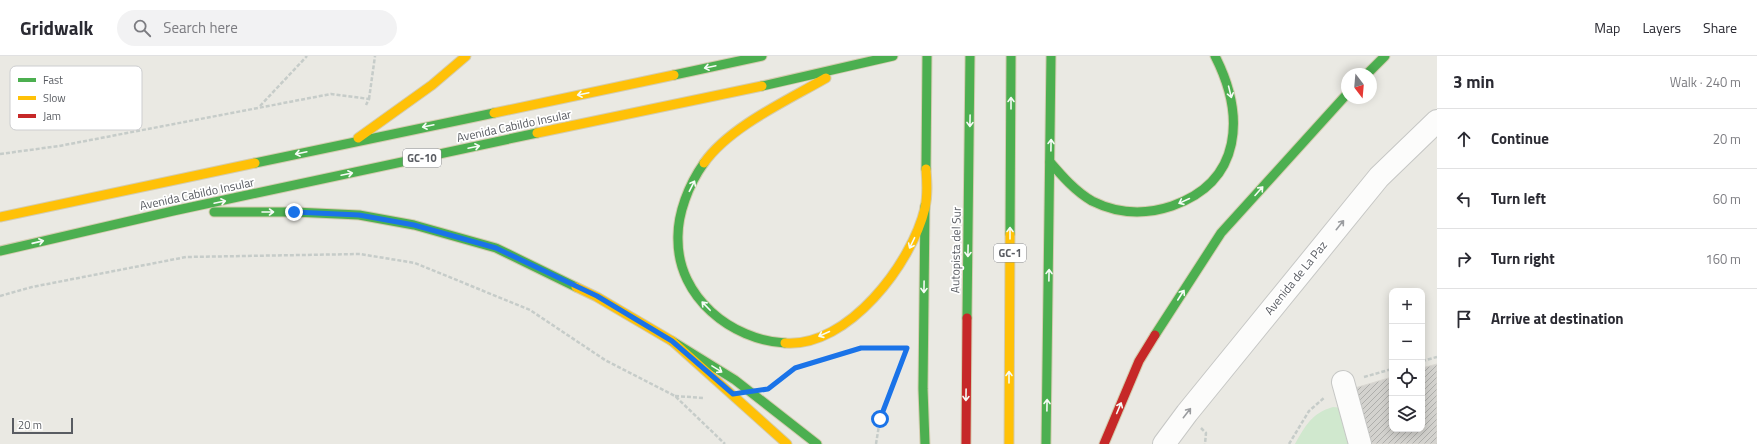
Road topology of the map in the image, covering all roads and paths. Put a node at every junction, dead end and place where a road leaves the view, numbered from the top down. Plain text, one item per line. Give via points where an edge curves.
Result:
1 (307, 56) edge
2 (375, 56) edge
3 (466, 56) edge
4 (762, 56) edge
5 (893, 56) edge
6 (927, 56) edge
7 (970, 56) edge
8 (1051, 56) edge
9 (1215, 56) edge
10 (1385, 56) edge
11 (1011, 59) edge
12 (845, 68) junction
13 (1373, 68) edge
14 (369, 99) junction
15 (1341, 101) edge
16 (366, 106) dead end
17 (260, 107) junction
18 (1437, 121) edge
19 (352, 142) junction
20 (0, 154) edge
21 (1050, 162) junction
22 (925, 206) junction
23 (173, 211) junction
24 (0, 217) edge
25 (0, 251) edge
26 (0, 296) edge
27 (672, 341) junction
28 (907, 348) dead end
29 (1437, 357) edge
30 (824, 359) dead end
31 (1425, 360) edge
32 (902, 362) dead end
33 (810, 363) dead end
34 (1343, 382) dead end
35 (750, 391) junction
36 (733, 394) junction
37 (675, 396) junction
38 (725, 444) edge
39 (787, 444) edge
40 (817, 444) edge
41 (876, 444) edge
42 (925, 444) edge
43 (966, 444) edge
44 (1009, 444) edge
45 (1046, 444) edge
46 (1104, 444) edge
47 (1164, 444) edge
48 (1360, 444) edge

1 - 17 path
2 - 14 path
3 - 19 main road via 432,86
4 -> 19 main road, Avenida Cabildo Insular / GC-10
5 - 12 main road, Avenida Cabildo Insular / GC-10
6 - 22 main road
7 -> 43 main road, Autopista del Sur
21 -> 8 main road
9 -> 21 main road via 1224,72 1230,92 1235,129 1229,157 1217,176 1198,193 1183,202 1160,210 1136,213 1115,210 1092,200
10 - 13 main road
44 -> 11 main road, GC-1
22 -> 12 main road via 913,241 896,272 848,321 824,335 789,344 760,339 728,326 696,295 679,254 678,233 690,188 708,156 745,126
23 -> 12 main road, Avenida Cabildo Insular / GC-10
14 - 16 path
14 - 17 path via 331,94
46 -> 15 main road via 1139,361 1221,233
17 - 20 path via 60,146
47 -> 18 street, Avenida de La Paz via 1379,177
19 -> 24 main road, Avenida Cabildo Insular / GC-10
45 -> 21 main road
22 -> 42 main road
25 -> 23 main road, Avenida Cabildo Insular / GC-10
23 -> 27 main road via 359,215 414,225 496,248 597,296
26 - 37 path via 32,287 186,257 360,254 415,263 530,310 605,360
27 -> 35 main road
27 - 36 main road
28 - 30 path via 861,348
29 - 31 path
32 - 41 path via 880,419
33 - 35 path via 795,368 768,389
34 - 48 street
35 - 40 main road
36 - 37 path via 719,399
36 - 39 main road
37 - 38 path

